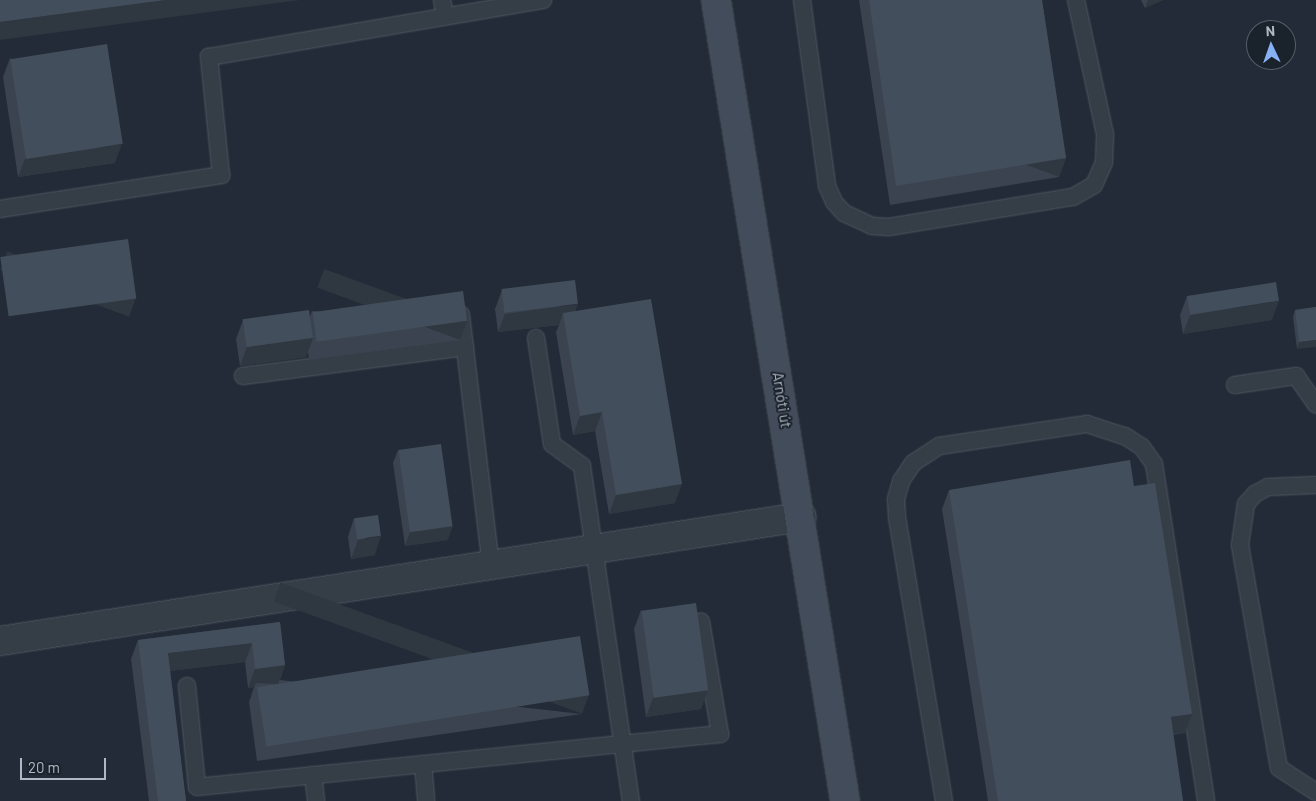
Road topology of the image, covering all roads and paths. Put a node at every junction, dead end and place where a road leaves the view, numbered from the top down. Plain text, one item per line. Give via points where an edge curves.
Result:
1 (543, 0) edge
2 (716, 0) edge
3 (802, 0) edge
4 (1076, 0) edge
5 (444, 8) edge
6 (0, 210) edge
7 (461, 315) edge
8 (536, 338) dead end
9 (465, 347) junction
10 (243, 376) dead end
11 (1235, 385) dead end
12 (1316, 405) edge
13 (1316, 485) edge
14 (801, 517) junction
15 (596, 549) junction
16 (492, 565) junction
17 (702, 622) dead end
18 (0, 641) edge
19 (187, 686) dead end
20 (620, 743) junction
21 (422, 764) junction
22 (313, 775) junction
23 (1316, 792) edge
24 (316, 801) edge
25 (426, 801) edge
26 (632, 801) edge
27 (845, 801) edge
28 (944, 801) edge
29 (1206, 801) edge

1 - 5 lane
2 - 14 main road, Arnóti út
3 - 4 lane via 827,186 834,202 844,212 872,226 889,227 1073,197 1094,185 1104,163 1105,134
5 - 6 lane via 209,56 221,175
7 - 9 lane
8 - 15 lane via 552,444 582,466
9 - 10 lane
9 - 16 lane
11 - 12 lane via 1296,376
13 - 23 lane via 1268,487 1255,494 1246,504 1240,545 1279,768
14 - 15 street
14 - 27 main road, Arnóti út
15 - 16 street
15 - 20 lane
16 - 18 street
17 - 20 lane via 720,734
19 - 22 lane via 197,787
20 - 21 lane
20 - 26 lane
21 - 22 lane
21 - 25 lane
22 - 24 lane
28 - 29 lane via 897,518 896,499 901,481 913,463 939,446 1087,424 1125,436 1142,447 1154,464

